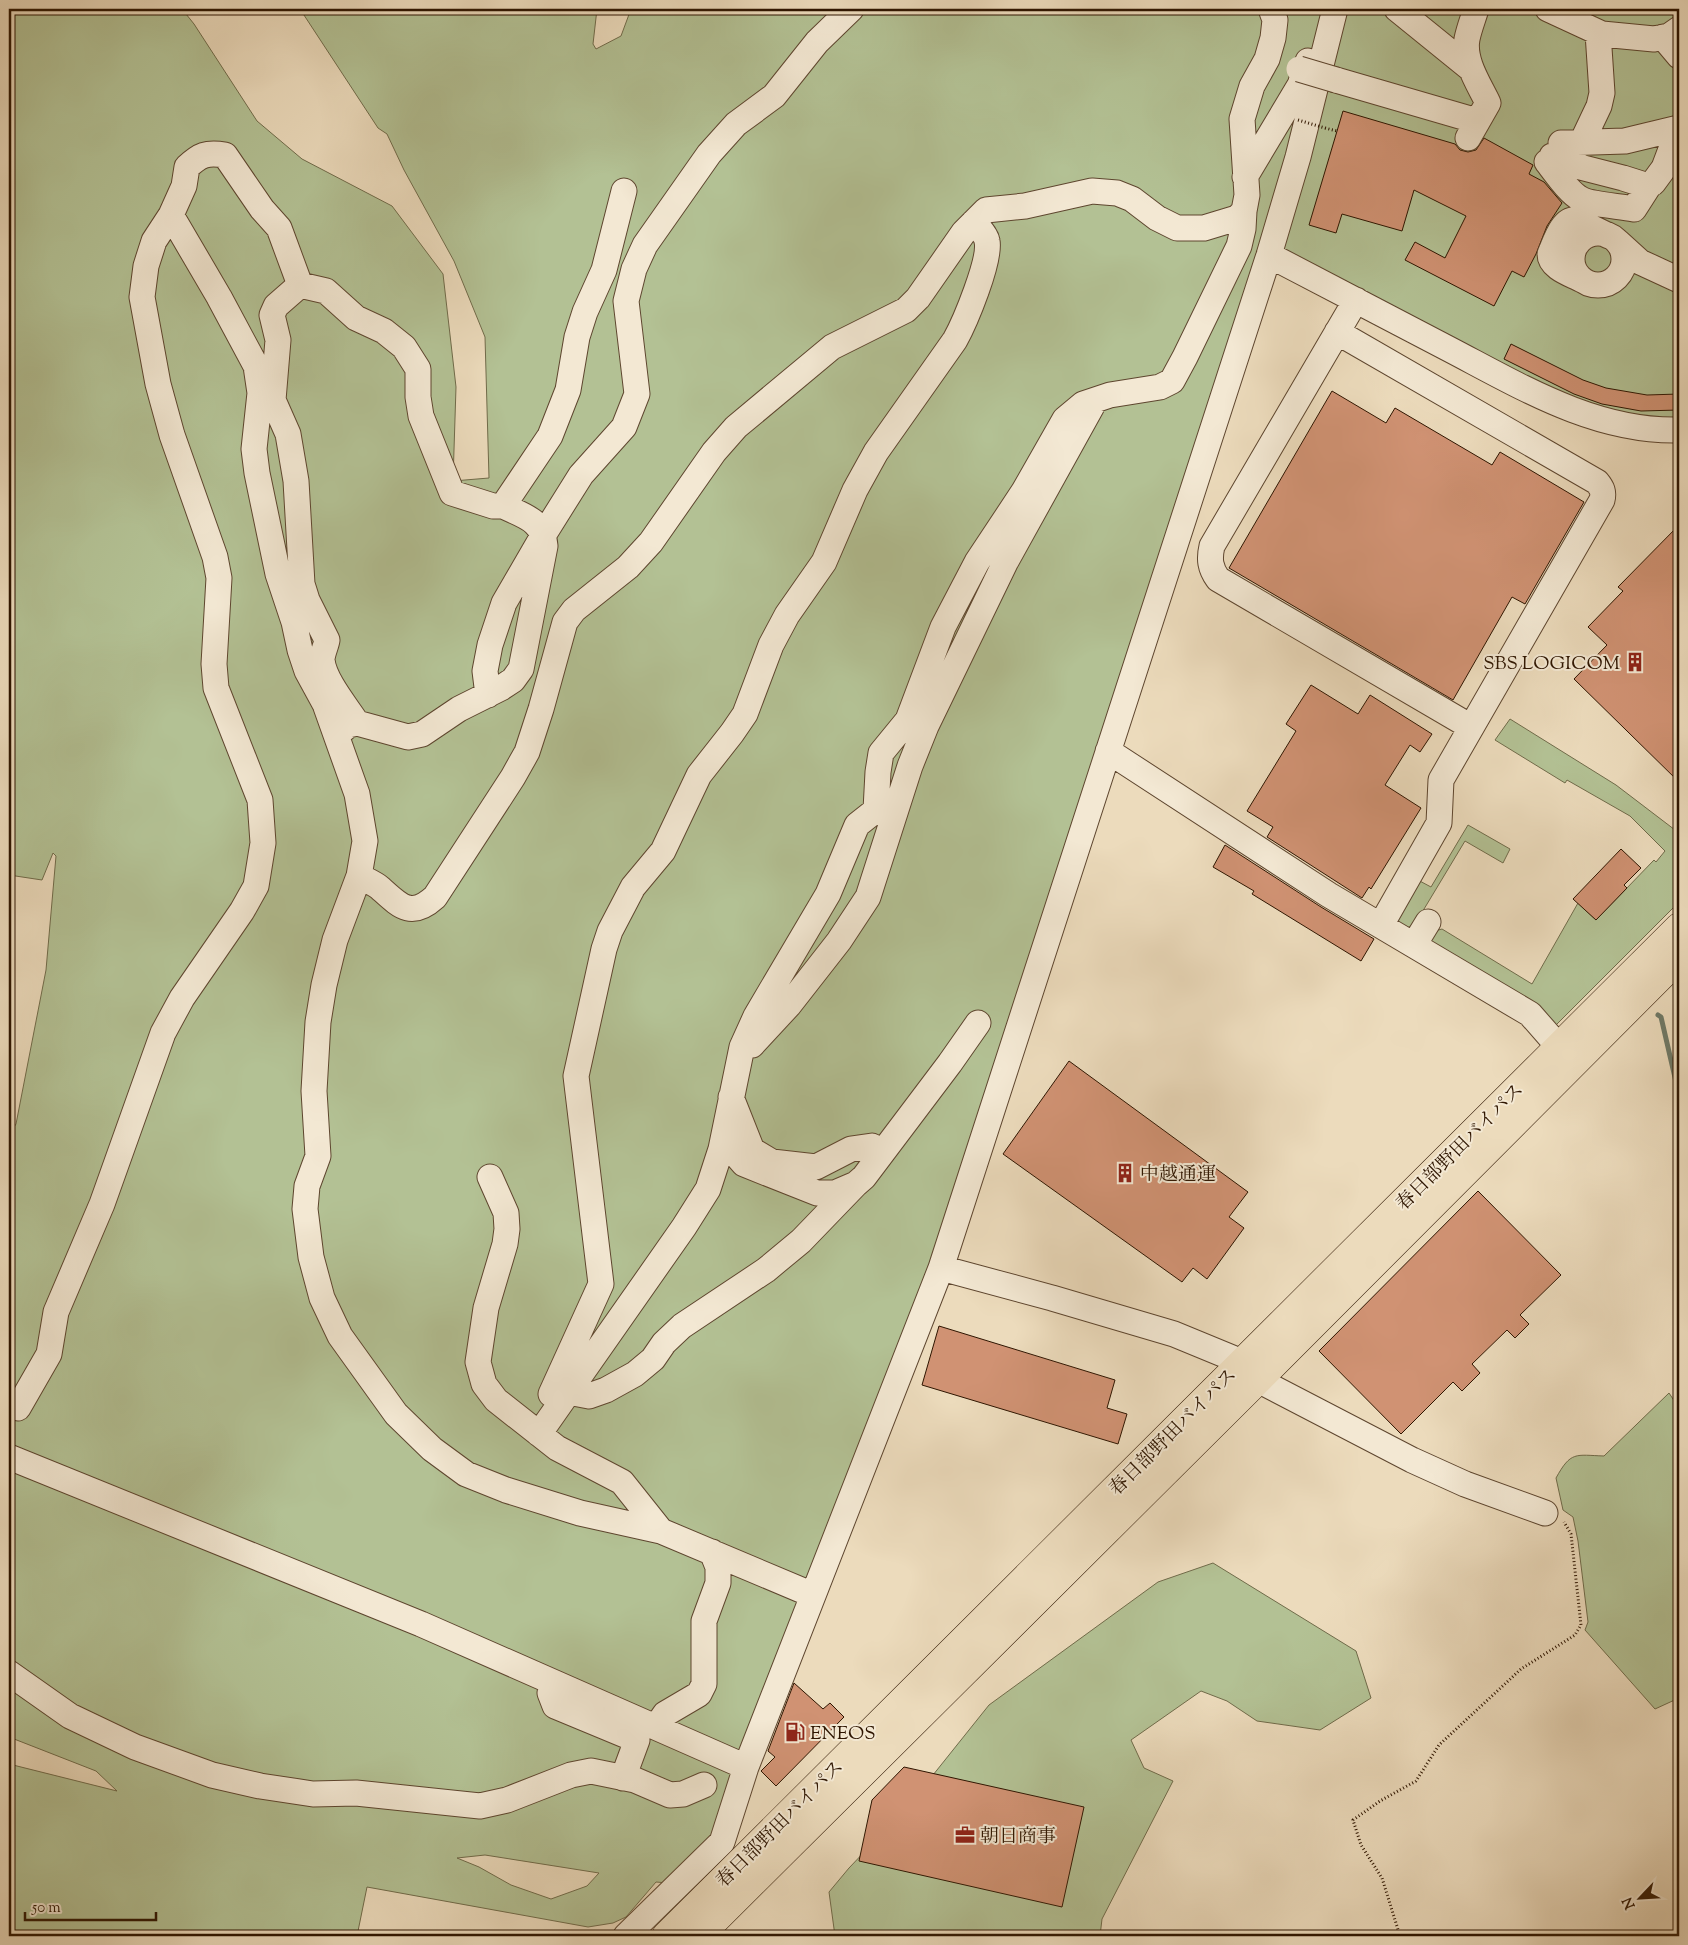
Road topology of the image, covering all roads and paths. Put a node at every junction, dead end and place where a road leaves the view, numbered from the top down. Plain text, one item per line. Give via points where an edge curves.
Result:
1 (851, 9) edge
2 (1272, 9) edge
3 (1318, 9) edge
4 (1335, 9) edge
5 (1397, 9) edge
6 (1476, 9) edge
7 (1555, 11) edge
8 (1598, 33) junction
9 (1674, 41) edge
10 (1267, 59) junction
11 (1471, 69) junction
12 (1298, 120) dead end
13 (1679, 128) edge
14 (1336, 131) dead end
15 (1560, 151) junction
16 (1245, 177) junction
17 (624, 191) dead end
18 (1244, 211) junction
19 (171, 215) junction
20 (974, 222) junction
21 (1614, 239) junction
22 (1269, 256) junction
23 (1648, 266) junction
24 (1614, 280) junction
25 (1679, 280) edge
26 (300, 285) junction
27 (1356, 300) junction
28 (1337, 332) junction
29 (1095, 400) junction
30 (1679, 430) edge
31 (503, 506) junction
32 (544, 534) junction
33 (488, 695) junction
34 (1470, 727) junction
35 (349, 729) junction
36 (1108, 751) junction
37 (359, 876) junction
38 (1428, 922) dead end
39 (1381, 925) junction
40 (1679, 926) edge
41 (1414, 945) junction
42 (1679, 958) edge
43 (978, 1023) dead end
44 (1559, 1047) junction
45 (739, 1060) junction
46 (731, 1098) junction
47 (723, 1140) junction
48 (878, 1158) junction
49 (490, 1177) dead end
50 (856, 1184) junction
51 (941, 1268) junction
52 (578, 1361) junction
53 (1250, 1371) junction
54 (560, 1393) junction
55 (9, 1405) edge
56 (539, 1434) junction
57 (9, 1457) edge
58 (1546, 1513) joint
59 (661, 1531) junction
60 (712, 1552) junction
61 (813, 1595) junction
62 (9, 1673) edge
63 (553, 1682) junction
64 (656, 1727) junction
65 (746, 1767) junction
66 (623, 1778) junction
67 (704, 1785) dead end
68 (626, 1936) edge
69 (666, 1936) edge
70 (699, 1936) edge
71 (1400, 1936) edge

1 - 32 street via 817,42 774,96 736,124 709,154 645,245 634,269 626,302 638,394 624,426 581,475
2 - 10 street via 1275,20
3 - 16 street via 1300,86
4 - 22 street
5 - 11 street
6 - 11 street via 1467,41
7 - 8 street
8 - 9 street
8 - 15 street via 1602,92 1599,106
10 - 11 street, bridge via 1336,80 1472,130 1488,103
10 - 16 street via 1252,86 1242,119
12 - 14 path, bridge
13 - 15 street via 1625,141
13 - 15 street via 1664,168 1653,183 1644,186 1580,167
16 - 18 street via 1247,195
17 - 31 street via 604,270 577,337 568,390 550,436
18 - 20 street via 1237,218 1204,228 1177,228 1132,199 1117,193 1092,191 1025,206 986,210
18 - 29 street via 1239,246 1172,381 1160,387
19 - 26 street via 184,186 187,167 197,157 211,153 224,155 262,209 280,228
19 - 35 street via 256,366 260,393 254,449 278,574 307,671 325,704
19 - 55 street via 154,241 146,266 142,297 158,384 172,435 215,557 219,578 214,664 216,688 260,800 264,842 256,886 182,998 163,1034 102,1204 56,1312 49,1354 18,1408
20 - 37 street via 906,310 832,346 736,427 714,452 651,542 628,567 574,610 565,622 527,752 434,898 416,909 406,908
20 - 52 street via 987,238 988,251 966,322 876,452 855,490 824,562 786,615 771,645 745,714 699,776 663,851 633,887 610,931 576,1076 601,1284
21 - 23 street
21 - 24 street via 1624,258
21 - 24 street via 1594,233 1586,236 1574,249 1572,257 1573,266 1582,280 1598,286
22 - 27 street
22 - 36 street
23 - 24 street via 1633,267
23 - 25 street
26 - 31 street via 326,290 356,318 384,331 404,347 418,370 421,416 452,493
26 - 35 street via 276,306 272,315 278,340 273,400 288,434 296,481 302,584 328,640 322,658 325,671
27 - 28 street
27 - 30 street via 1571,410 1629,426
28 - 34 street via 1212,546 1209,557 1212,571 1218,578
28 - 34 street via 1597,482 1602,488 1602,500
29 - 45 street via 1005,563 926,726 868,897 839,941
29 - 45 street via 1083,404 1065,419 1024,491 977,562 943,628 908,720 881,752 876,810 857,825 828,894 756,1016
31 - 32 street via 533,521
32 - 33 street via 504,603 485,672
32 - 33 street via 545,546 521,669 513,680
33 - 35 street via 459,709 422,734 408,737
34 - 39 street via 1441,780 1439,823
35 - 37 street via 364,841
36 - 39 street via 1329,895
36 - 51 street
37 - 59 street via 335,940 318,1022 314,1091 318,1156 307,1186 305,1209 311,1257 322,1298 340,1336 396,1414 432,1449 466,1474 580,1514
38 - 41 street
39 - 41 street
40 - 44 highway, 春日部野田バイパス
41 - 44 street via 1530,1014
42 - 53 highway, 春日部野田バイパス
43 - 48 street
44 - 53 highway, 春日部野田バイパス
45 - 46 street
46 - 47 street
46 - 48 street via 752,1150 772,1162 816,1168 851,1149 872,1146 876,1148
47 - 50 street via 744,1164 817,1193 835,1193
47 - 52 street via 708,1189 684,1227
48 - 50 street
49 - 56 street via 506,1213 507,1229 486,1308 478,1362 484,1384 496,1400
50 - 54 street via 801,1241 766,1270 682,1326 635,1374 589,1396
51 - 53 street via 1174,1334
51 - 61 street
52 - 54 street
53 - 58 street via 1412,1460 1465,1484
53 - 69 highway, 春日部野田バイパス
53 - 70 highway, 春日部野田バイパス
54 - 56 street
56 - 59 street via 557,1448 622,1482
57 - 63 street via 350,1594
58 - 71 path via 1564,1521 1571,1534 1581,1625 1575,1635 1521,1670 1439,1745 1416,1781 1353,1820 1361,1845 1382,1878
59 - 60 street
60 - 61 street
60 - 64 street via 718,1567 718,1583 704,1620 704,1684 700,1694 665,1714
61 - 65 street
62 - 66 street via 70,1716 135,1747 212,1775 260,1786 313,1794 356,1793 480,1806 591,1771
63 - 64 street
63 - 66 street via 550,1693 555,1706 637,1740
64 - 65 street
65 - 68 street via 722,1842
66 - 67 street via 670,1795 684,1794

